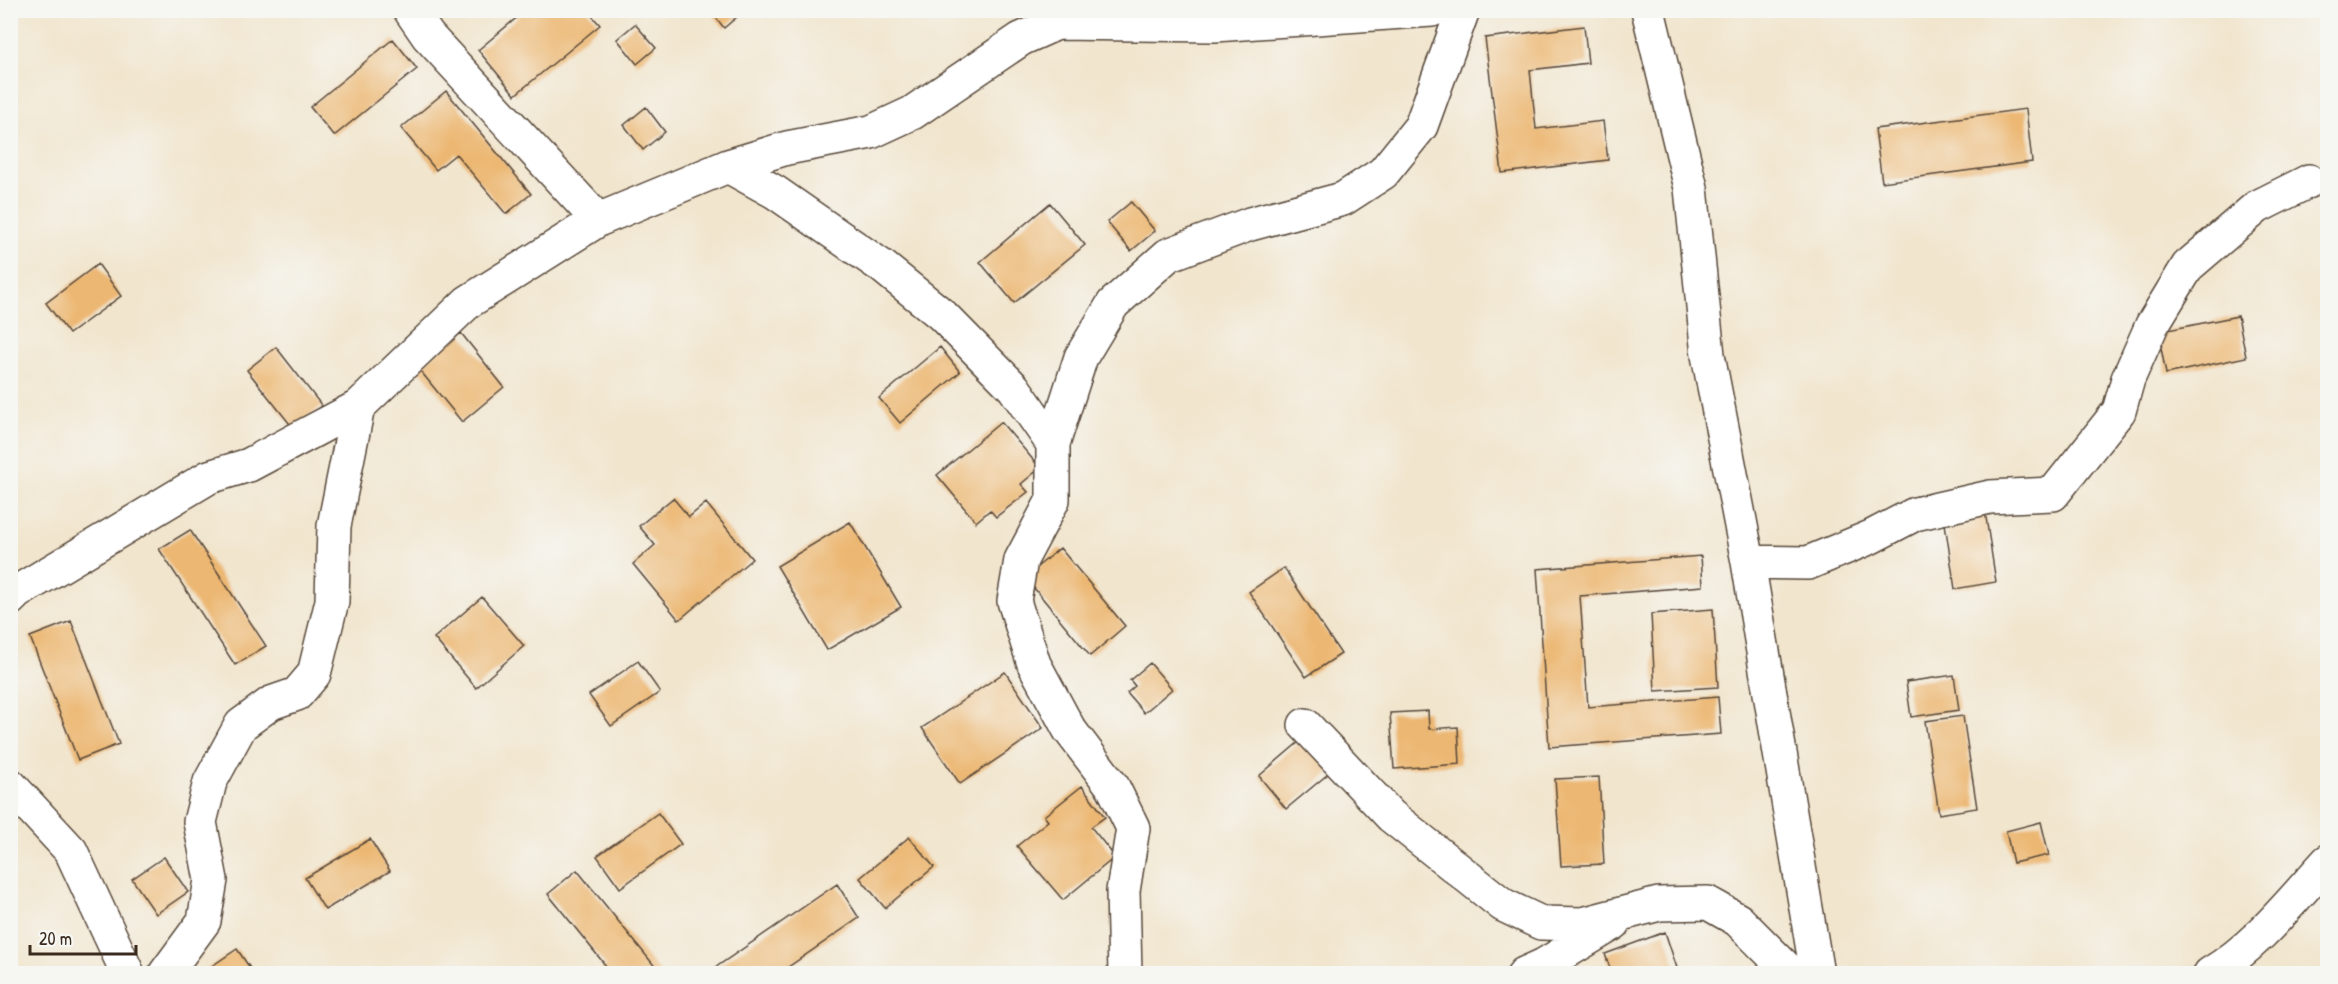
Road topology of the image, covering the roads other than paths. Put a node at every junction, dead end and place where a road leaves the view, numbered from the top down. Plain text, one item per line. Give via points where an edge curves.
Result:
1 (410, 10) edge
2 (1432, 10) edge
3 (1462, 10) edge
4 (1648, 10) edge
5 (728, 166) junction
6 (2309, 181) dead end
7 (598, 220) junction
8 (358, 407) junction
9 (1053, 444) junction
10 (1748, 562) junction
11 (10, 599) edge
12 (1305, 725) dead end
13 (10, 785) edge
14 (2328, 861) edge
15 (1633, 911) junction
16 (128, 974) edge
17 (165, 974) edge
18 (1125, 974) edge
19 (1524, 974) edge
20 (1792, 974) edge
21 (1817, 974) edge
22 (2210, 974) edge

1 - 7 street via 428,36
2 - 5 street via 1215,25 1057,23 1021,39 912,113 872,132 787,148
3 - 9 street via 1421,126 1383,173 1343,198 1250,224 1168,255 1113,304 1081,357
4 - 10 street via 1691,188 1708,355
5 - 7 street
5 - 9 street via 785,198 883,267 942,315 1014,388
6 - 10 street via 2257,207 2188,266 2152,326 2119,411 2053,494 1990,496 1915,514 1808,563
7 - 8 street via 468,302
8 - 11 street via 249,465 209,477
8 - 17 street via 334,526 332,601 314,674 297,694 271,703 242,725 210,782 200,822 211,880 204,921
9 - 18 street via 1053,500 1021,560 1014,601 1034,664 1069,729 1113,787 1133,828 1123,891
10 - 21 street
12 - 15 street via 1391,816 1503,905 1541,923 1583,924
13 - 16 street via 71,850
14 - 22 street via 2268,927 2229,963
15 - 19 street
15 - 20 street via 1659,904 1708,903 1738,920

